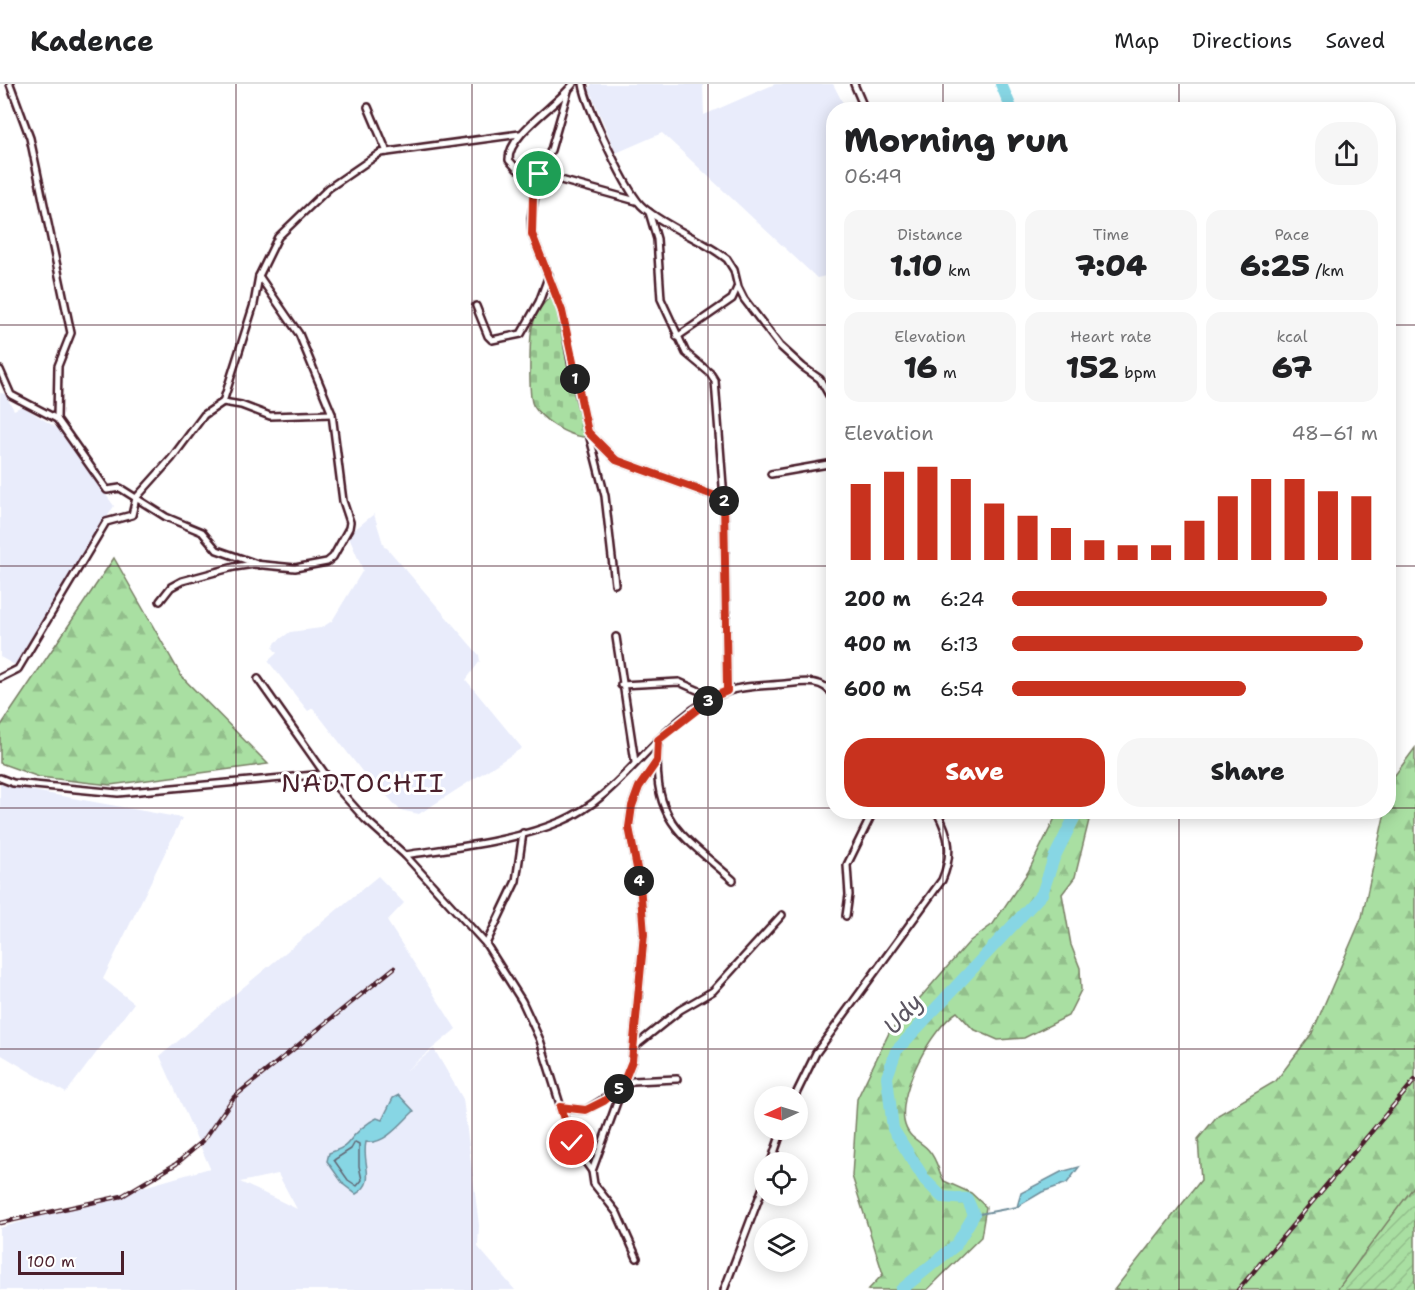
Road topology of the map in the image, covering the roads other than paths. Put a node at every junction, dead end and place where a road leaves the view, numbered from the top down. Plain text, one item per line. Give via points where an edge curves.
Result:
1 (10, 84) edge
2 (573, 84) edge
3 (583, 84) edge
4 (854, 84) edge
5 (568, 91) junction
6 (862, 102) edge
7 (368, 106) dead end
8 (520, 134) junction
9 (387, 152) junction
10 (543, 162) junction
11 (539, 174) junction
12 (638, 202) junction
13 (649, 212) junction
14 (549, 275) junction
15 (259, 276) junction
16 (738, 287) junction
17 (476, 306) dead end
18 (677, 337) junction
19 (0, 370) edge
20 (826, 390) edge
21 (223, 402) junction
22 (332, 414) junction
23 (57, 418) junction
24 (588, 432) junction
25 (826, 464) edge
26 (771, 474) dead end
27 (136, 498) junction
28 (724, 499) junction
29 (260, 565) junction
30 (615, 584) dead end
31 (160, 601) dead end
32 (616, 637) dead end
33 (0, 678) edge
34 (258, 679) dead end
35 (621, 685) junction
36 (826, 688) edge
37 (727, 691) junction
38 (713, 697) junction
39 (658, 740) junction
40 (657, 761) junction
41 (635, 762) junction
42 (325, 774) junction
43 (0, 778) edge
44 (870, 819) edge
45 (940, 819) edge
46 (523, 833) junction
47 (405, 855) junction
48 (733, 880) dead end
49 (782, 915) dead end
50 (846, 916) dead end
51 (486, 944) junction
52 (634, 1047) junction
53 (677, 1079) dead end
54 (622, 1086) junction
55 (800, 1086) edge
56 (560, 1107) junction
57 (592, 1171) junction
58 (756, 1206) edge
59 (637, 1258) dead end
60 (724, 1290) edge

1 - 23 street via 30,138 71,333 58,366
2 - 5 street
3 - 12 street via 602,134
4 - 6 street
5 - 8 street
5 - 10 street via 551,150
7 - 9 street
8 - 9 street
8 - 10 street via 510,151 511,164 526,171
9 - 15 street via 329,188 278,237
10 - 11 street
11 - 12 street
11 - 14 street via 532,234
12 - 13 street
13 - 16 street via 727,259
13 - 18 street via 657,238 661,299
14 - 17 street via 521,334 492,340
14 - 24 street via 562,311
15 - 21 street
15 - 22 street via 299,334
16 - 18 street via 732,299
16 - 20 street via 780,346 820,379
18 - 28 street via 686,353 715,381
19 - 23 street via 11,395
21 - 22 street via 270,416
21 - 27 street via 204,415
22 - 29 street via 349,528 327,562 295,568
23 - 27 street via 107,490 120,488
24 - 28 street via 616,460
24 - 30 street via 605,496
25 - 26 street
27 - 29 street via 166,517 202,532 217,550
27 - 33 street via 132,515 106,522 18,669
28 - 37 street
29 - 31 street via 234,567 182,581
32 - 35 street
34 - 42 street
35 - 38 street via 680,682
35 - 41 street
36 - 37 street via 812,681
37 - 38 street
38 - 39 street
39 - 40 street
39 - 41 street
40 - 48 street via 661,804 668,820
40 - 52 street via 639,787 629,827 644,934
41 - 46 street via 604,794 563,821
42 - 43 street via 118,793 13,783
42 - 47 street via 365,819
44 - 50 street via 847,865
45 - 55 street via 950,840 948,867 942,880 816,1053
46 - 47 street via 497,841
46 - 51 street via 516,881
47 - 51 street
49 - 52 street via 713,991 680,1010
51 - 56 street via 522,1001 540,1040
52 - 54 street
53 - 54 street via 633,1081
54 - 56 street via 586,1110
54 - 57 street
56 - 57 street via 572,1143
57 - 59 street via 594,1184 617,1213
58 - 60 street

